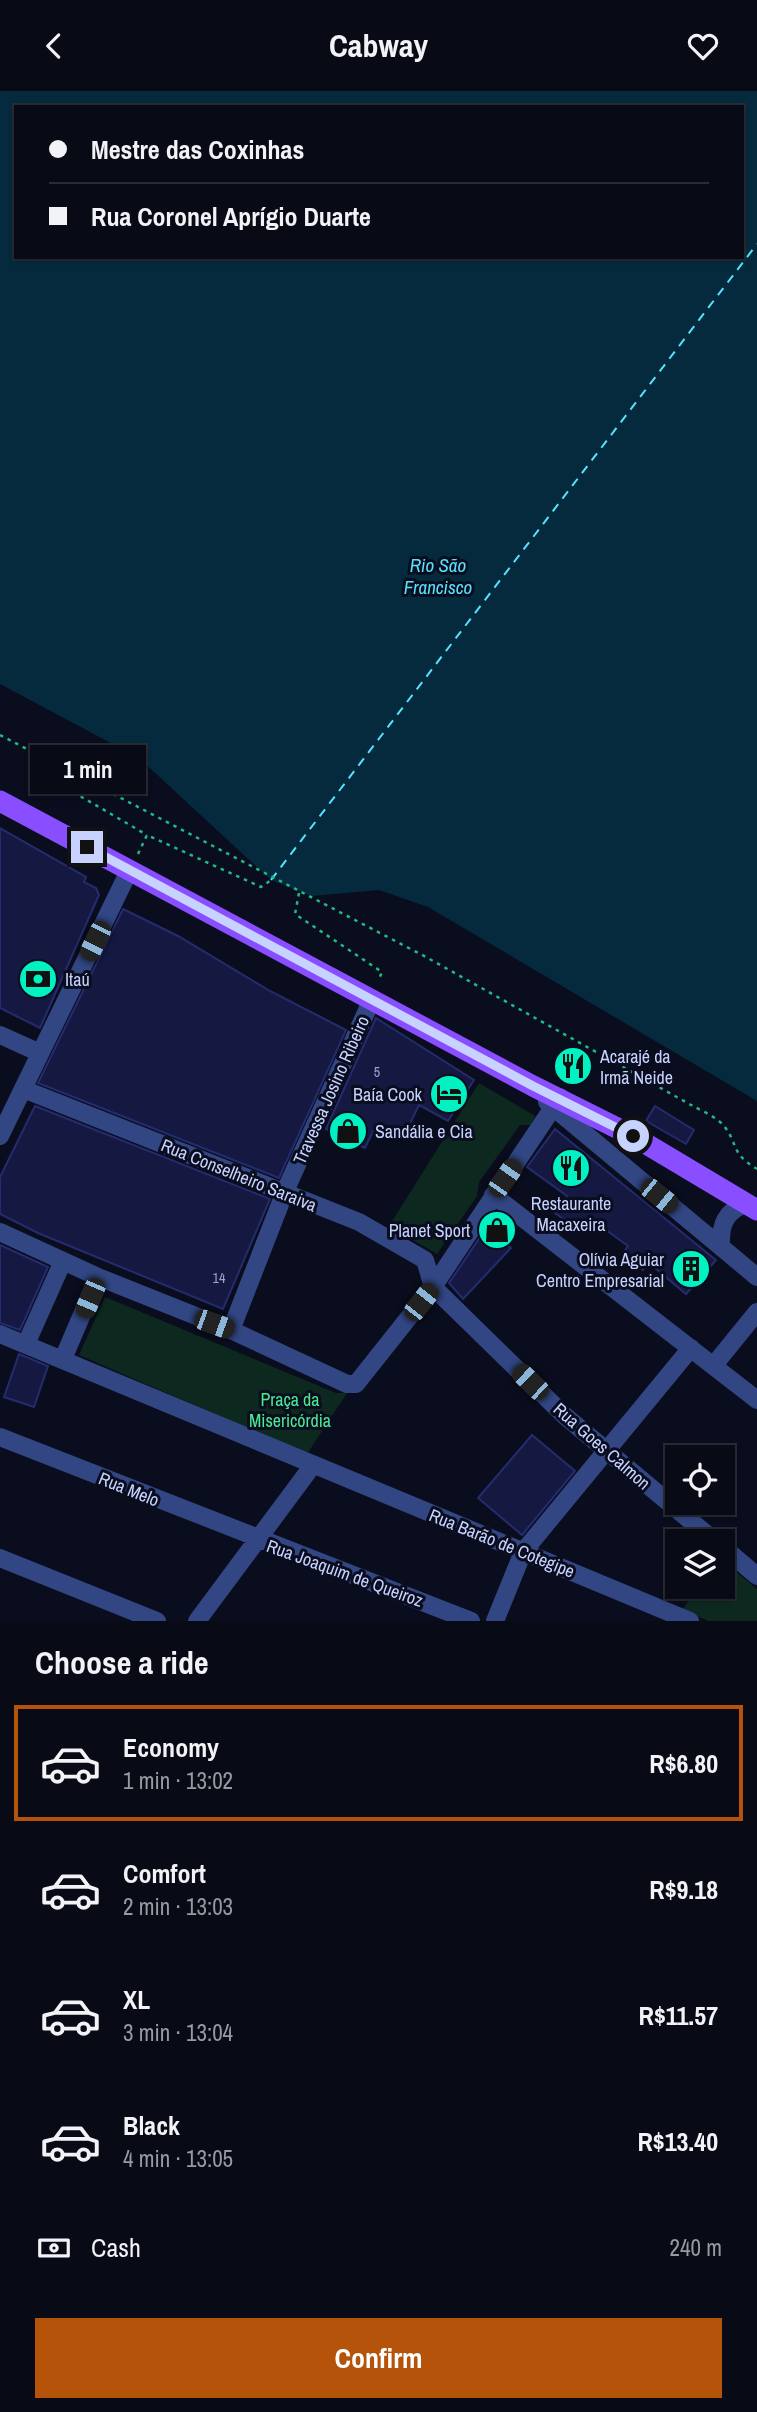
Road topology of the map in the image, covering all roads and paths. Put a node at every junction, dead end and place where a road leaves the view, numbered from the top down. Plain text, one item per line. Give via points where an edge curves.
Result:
1 (0, 735) edge
2 (42, 758) junction
3 (0, 801) edge
4 (147, 835) junction
5 (131, 870) junction
6 (271, 880) dead end
7 (299, 893) junction
8 (370, 1003) junction
9 (0, 1035) edge
10 (40, 1053) junction
11 (23, 1089) junction
12 (556, 1103) junction
13 (0, 1136) edge
14 (757, 1169) edge
15 (284, 1194) junction
16 (493, 1195) junction
17 (752, 1207) edge
18 (0, 1232) edge
19 (721, 1247) junction
20 (63, 1261) junction
21 (98, 1277) junction
22 (757, 1277) edge
23 (433, 1287) junction
24 (757, 1313) edge
25 (231, 1330) junction
26 (0, 1334) edge
27 (26, 1344) junction
28 (691, 1347) junction
29 (64, 1359) junction
30 (714, 1365) junction
31 (757, 1400) edge
32 (0, 1437) edge
33 (607, 1453) junction
34 (313, 1465) junction
35 (700, 1529) edge
36 (259, 1541) junction
37 (523, 1552) junction
38 (735, 1557) edge
39 (0, 1558) edge
40 (757, 1576) edge
41 (157, 1621) edge
42 (197, 1621) edge
43 (471, 1621) edge
44 (495, 1621) edge
45 (690, 1621) edge

1 - 2 path
2 - 4 path via 44,775
2 - 7 path
3 - 5 main road
4 - 5 path
4 - 6 path via 261,887
5 - 8 main road
5 - 10 street
7 - 8 path via 295,914 382,972
7 - 14 path via 426,957 720,1122 735,1151
8 - 12 main road via 533,1086
8 - 15 street, Travessa Josino Ribeiro
9 - 10 street
10 - 11 street
11 - 13 street
11 - 15 street, Rua Conselheiro Saraiva
12 - 16 street
12 - 17 main road via 633,1136
12 - 19 street
15 - 23 street, Rua Conselheiro Saraiva via 391,1238 425,1260
15 - 25 street, Travessa Josino Ribeiro
16 - 23 street
16 - 28 street
17 - 19 street via 732,1210 724,1220
18 - 20 street
19 - 22 street
20 - 21 street
20 - 27 street
21 - 25 street
21 - 29 street
23 - 25 street via 360,1382 347,1384
23 - 33 street, Rua Goes Calmon
24 - 30 street
26 - 27 street, Rua Barão de Cotegipe
27 - 29 street, Rua Barão de Cotegipe
28 - 30 street
28 - 33 street
29 - 34 street, Rua Barão de Cotegipe
30 - 31 street
32 - 36 street, Rua Melo
33 - 35 street, Rua Goes Calmon
33 - 37 street
34 - 36 street
34 - 37 street, Rua Barão de Cotegipe
36 - 42 street
36 - 43 street, Rua Joaquim de Queiroz
37 - 44 street
37 - 45 street, Rua Barão de Cotegipe
38 - 40 street
39 - 41 street

